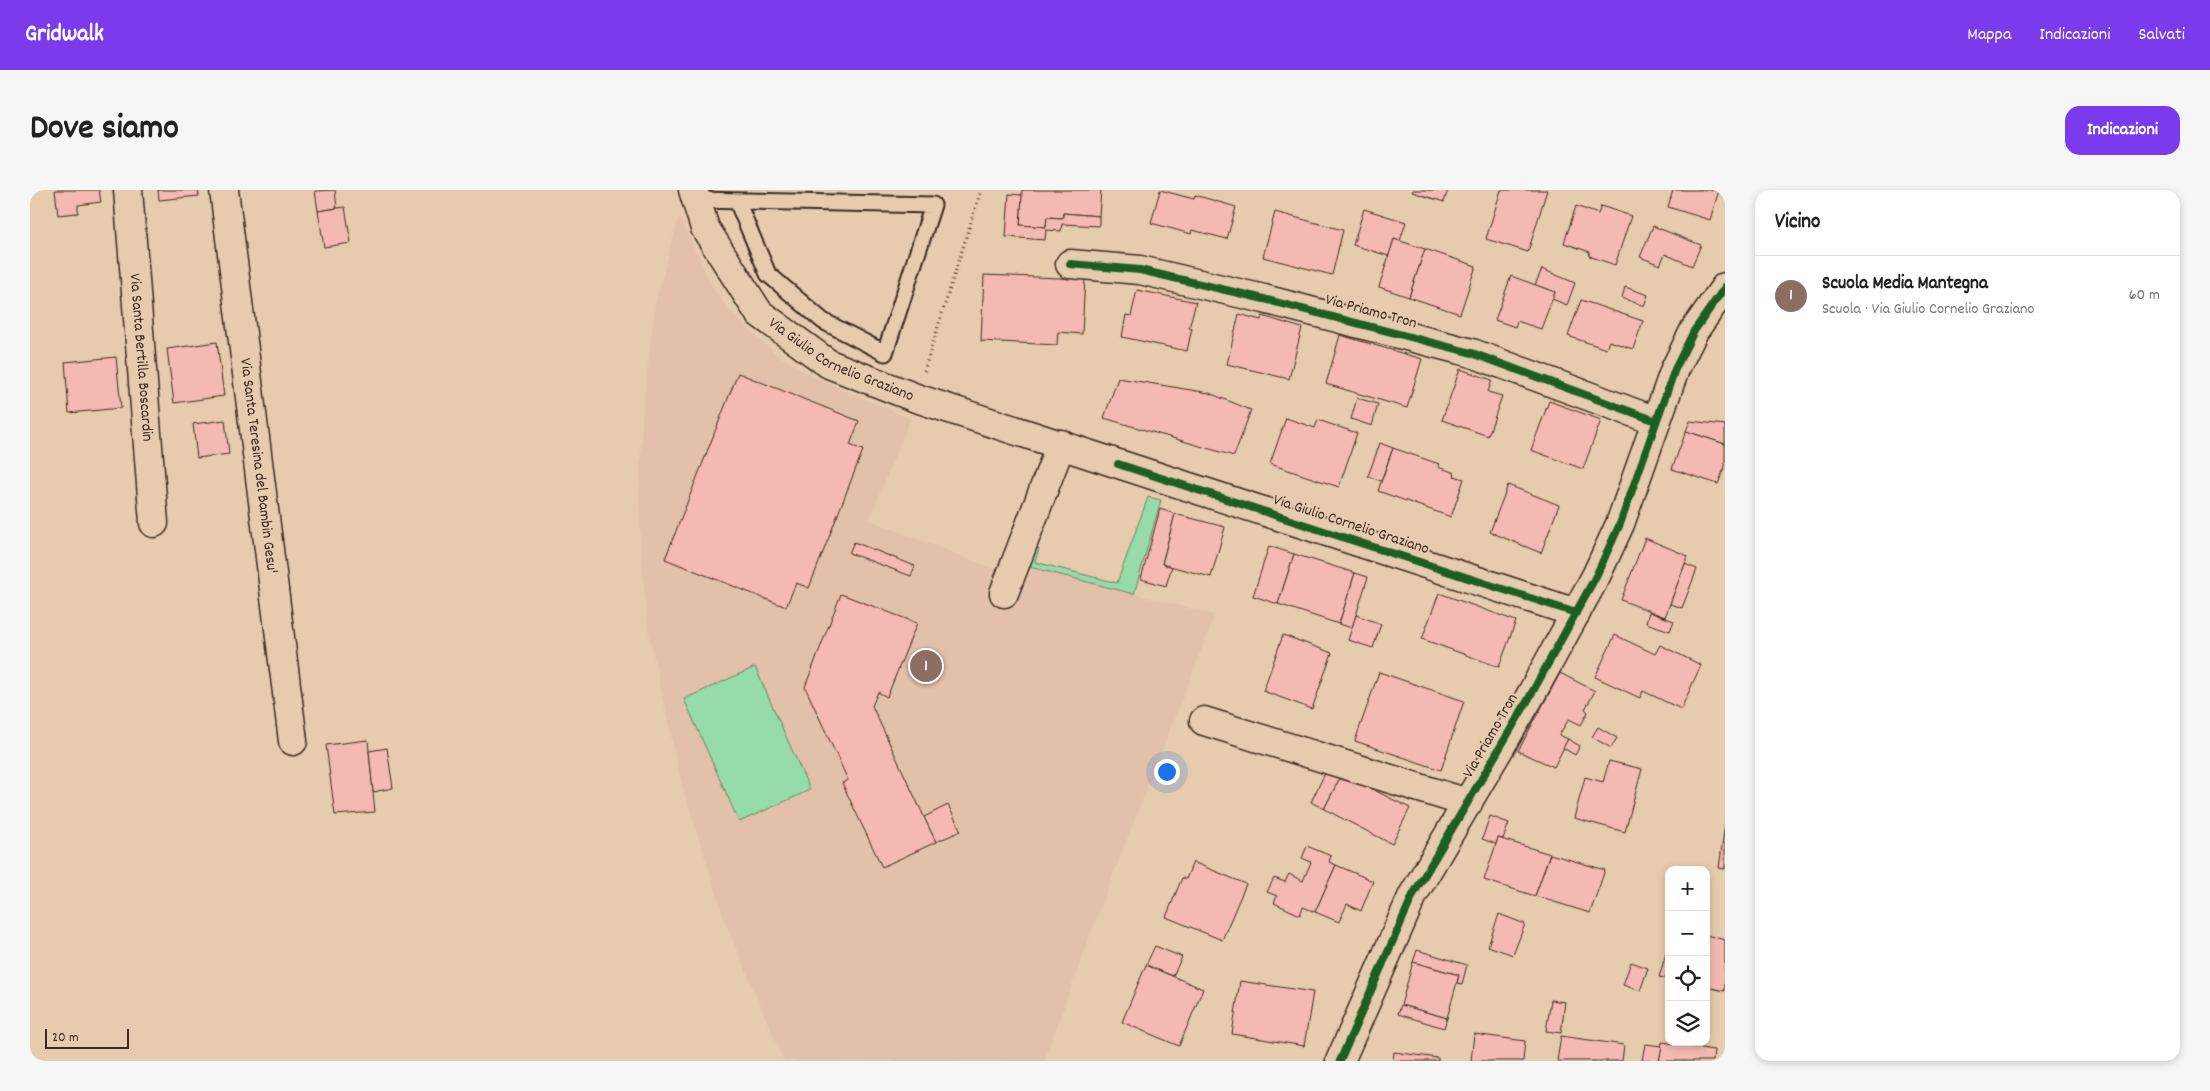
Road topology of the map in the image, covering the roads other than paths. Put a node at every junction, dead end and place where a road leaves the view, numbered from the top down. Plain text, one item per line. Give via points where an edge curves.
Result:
1 (128, 190) edge
2 (224, 190) edge
3 (694, 195) edge
4 (737, 201) junction
5 (1070, 264) dead end
6 (1725, 287) edge
7 (1656, 421) junction
8 (1061, 444) junction
9 (154, 524) dead end
10 (1004, 593) dead end
11 (1576, 613) junction
12 (1204, 721) dead end
13 (293, 742) dead end
14 (1468, 803) junction
15 (1340, 1061) edge

1 - 9 street, Via Santa Bertilla Boscardin
2 - 13 street, Via Santa Teresina del Bambin Gesu'
3 - 4 lane
3 - 8 street, Via Giulio Cornelio Graziano via 705,228 759,313 829,364 916,398
4 - 4 lane via 933,204 885,353 823,321 768,274
5 - 7 street, Via Priamo Tron via 1150,272 1264,298 1472,353
6 - 7 street, Via Priamo Tron via 1694,331 1675,369
7 - 11 street, Via Priamo Tron via 1620,524
8 - 10 street
8 - 11 street, Via Giulio Cornelio Graziano
11 - 14 street, Via Priamo Tron
12 - 14 street, Via Priamo Tron
14 - 15 street, Via Priamo Tron via 1402,917

